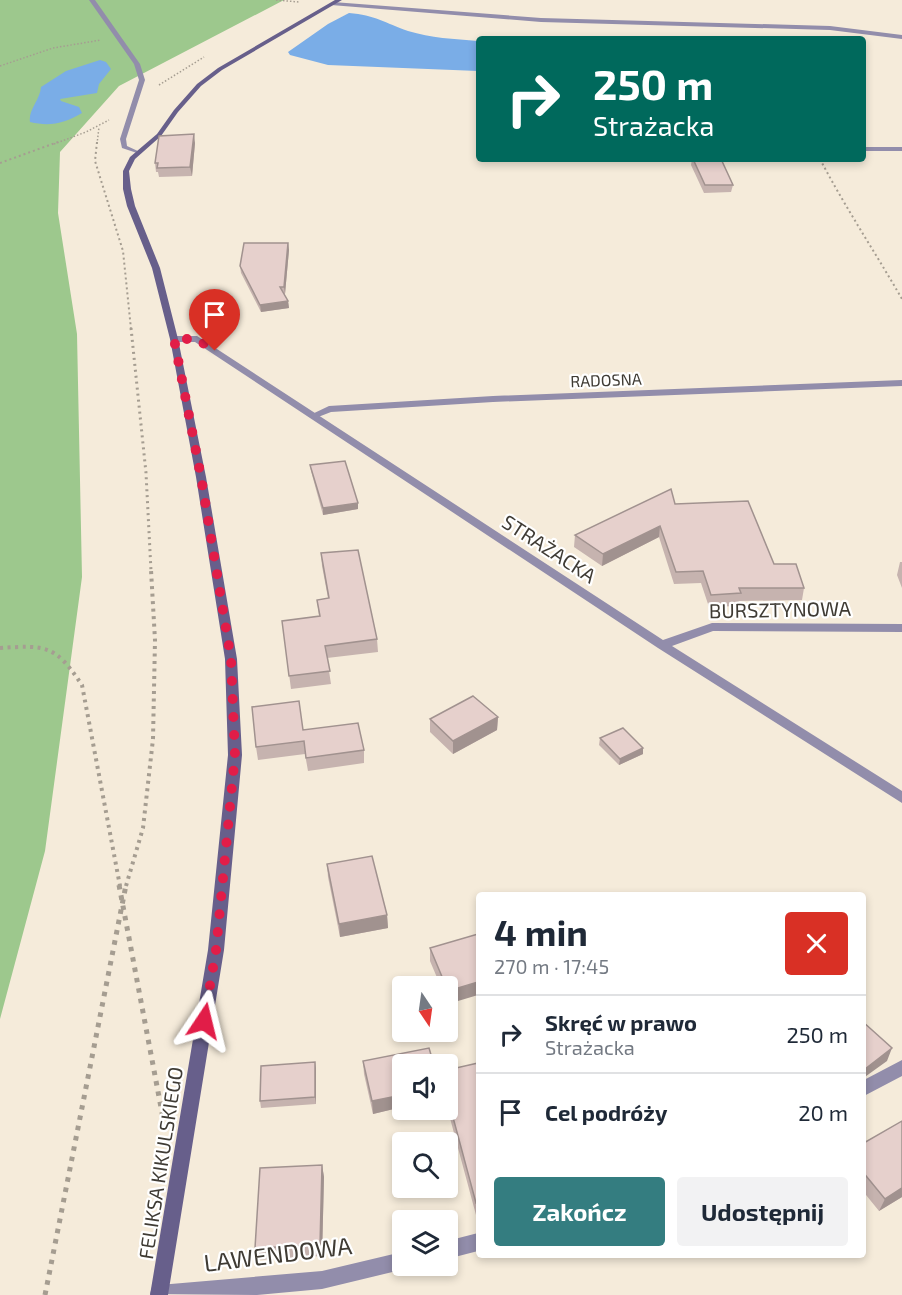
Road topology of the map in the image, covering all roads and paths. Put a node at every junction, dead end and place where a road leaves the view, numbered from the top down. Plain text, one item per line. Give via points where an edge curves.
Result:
1 (92, 0) edge
2 (276, 0) edge
3 (336, 2) edge
4 (303, 3) dead end
5 (902, 37) edge
6 (122, 42) junction
7 (0, 66) edge
8 (866, 149) edge
9 (902, 149) edge
10 (138, 153) junction
11 (822, 162) edge
12 (0, 163) edge
13 (902, 299) edge
14 (174, 339) junction
15 (902, 383) edge
16 (313, 416) junction
17 (902, 628) edge
18 (662, 645) junction
19 (0, 648) edge
20 (902, 798) edge
21 (122, 899) junction
22 (902, 1067) edge
23 (866, 1088) edge
24 (165, 1129) dead end
25 (476, 1243) edge
26 (458, 1247) edge
27 (392, 1263) edge
28 (159, 1294) edge
29 (45, 1295) edge

1 - 6 street
2 - 4 path
3 - 5 street via 530,20 831,28
3 - 10 main road, FELIKSA KIKULSKIEGO via 206,80 159,135
6 - 7 path via 105,39 53,48
6 - 10 street via 137,64 142,80 123,139 124,147
8 - 9 street
10 - 14 main road, FELIKSA KIKULSKIEGO via 126,171 127,189 156,268
11 - 13 path
12 - 21 path via 99,127 95,161 123,251 146,472 155,640 153,739 143,828
14 - 16 street, STRAŻACKA via 197,339
14 - 28 main road, FELIKSA KIKULSKIEGO via 231,659 235,755 216,950
15 - 16 street, RADOSNA via 493,399 329,409
16 - 18 street, STRAŻACKA
17 - 18 street, BURSZTYNOWA via 712,627
18 - 20 street, STRAŻACKA
19 - 21 path via 37,646 64,659 82,685
21 - 24 path
21 - 29 path
22 - 23 street
25 - 26 street
27 - 28 street, LAWENDOWA via 322,1280

